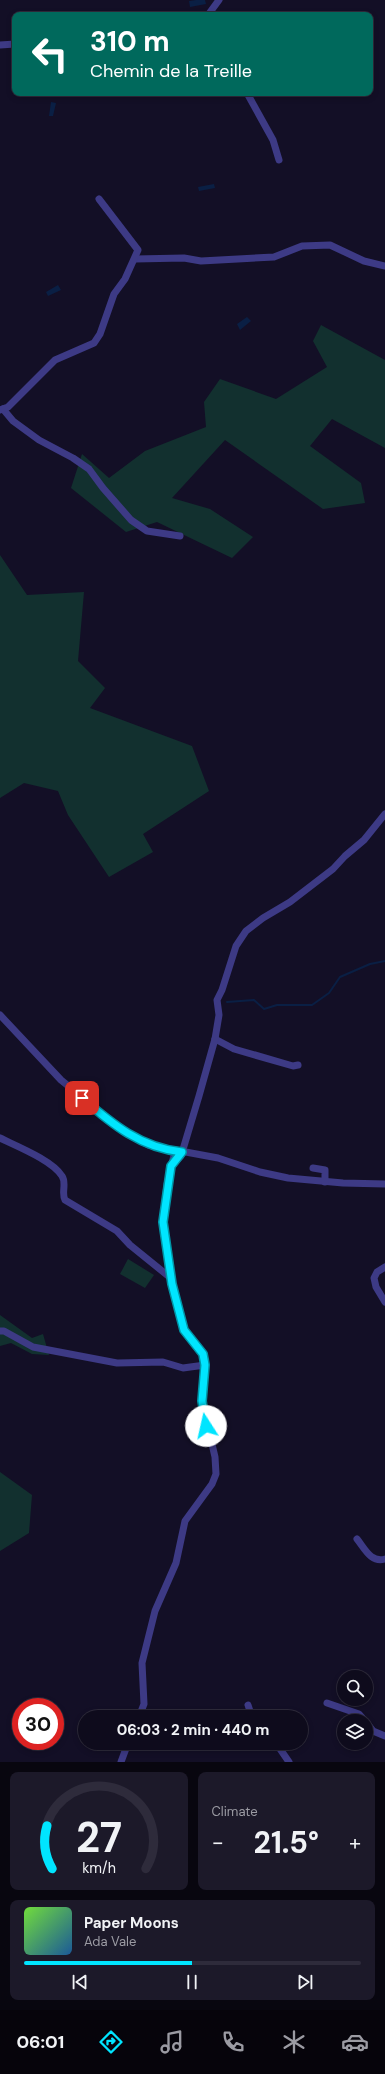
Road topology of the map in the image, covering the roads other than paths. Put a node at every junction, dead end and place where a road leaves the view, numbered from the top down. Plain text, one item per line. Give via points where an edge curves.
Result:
1 (219, 0) edge
2 (210, 12) edge
3 (12, 44) edge
4 (0, 45) edge
5 (249, 96) edge
6 (279, 160) dead end
7 (99, 199) dead end
8 (135, 259) junction
9 (385, 266) edge
10 (2, 409) edge
11 (180, 536) dead end
12 (385, 814) edge
13 (0, 1015) edge
14 (215, 1040) junction
15 (298, 1065) dead end
16 (0, 1138) edge
17 (159, 1148) junction
18 (174, 1151) junction
19 (182, 1152) junction
20 (171, 1163) junction
21 (313, 1168) dead end
22 (325, 1182) junction
23 (385, 1184) edge
24 (385, 1267) edge
25 (172, 1279) junction
26 (385, 1302) edge
27 (0, 1331) edge
28 (205, 1365) junction
29 (357, 1539) dead end
30 (385, 1559) edge
31 (327, 1703) dead end
32 (248, 1705) dead end
33 (142, 1710) edge
34 (250, 1710) edge
35 (359, 1714) edge
36 (373, 1731) edge
37 (385, 1736) edge
38 (125, 1750) edge
39 (281, 1750) edge
40 (121, 1762) edge
41 (289, 1762) edge

1 - 2 street
3 - 4 street
5 - 6 street via 273,140
7 - 8 street via 138,250
8 - 9 street via 184,258 201,261 274,257 302,246 330,245 364,261
8 - 10 street via 114,294 100,334 94,342 54,360 8,407
10 - 11 street via 13,421 39,440 89,469 131,520 147,531
12 - 14 street via 364,840 333,869 246,932 236,946 217,1000 219,1015
13 - 17 street via 35,1054 100,1113 127,1134
14 - 15 street via 234,1049 293,1066
14 - 19 street
16 - 25 street via 33,1154 56,1170 64,1181 63,1194 66,1200 117,1231
17 - 18 street
17 - 20 street
18 - 19 street
18 - 20 street
19 - 20 street
19 - 22 street via 218,1158 270,1175
20 - 25 street via 163,1222
21 - 22 street via 325,1170
22 - 23 street
24 - 26 street via 377,1272 374,1278
25 - 28 street via 184,1330 203,1354
27 - 28 street via 33,1347 117,1363 163,1362 183,1368
28 - 33 street via 202,1401 215,1457 216,1474 212,1484 185,1521 176,1563 155,1611 142,1663 144,1704
29 - 30 street via 372,1558
31 - 35 street
32 - 34 street
36 - 37 street
38 - 40 street
39 - 41 street

